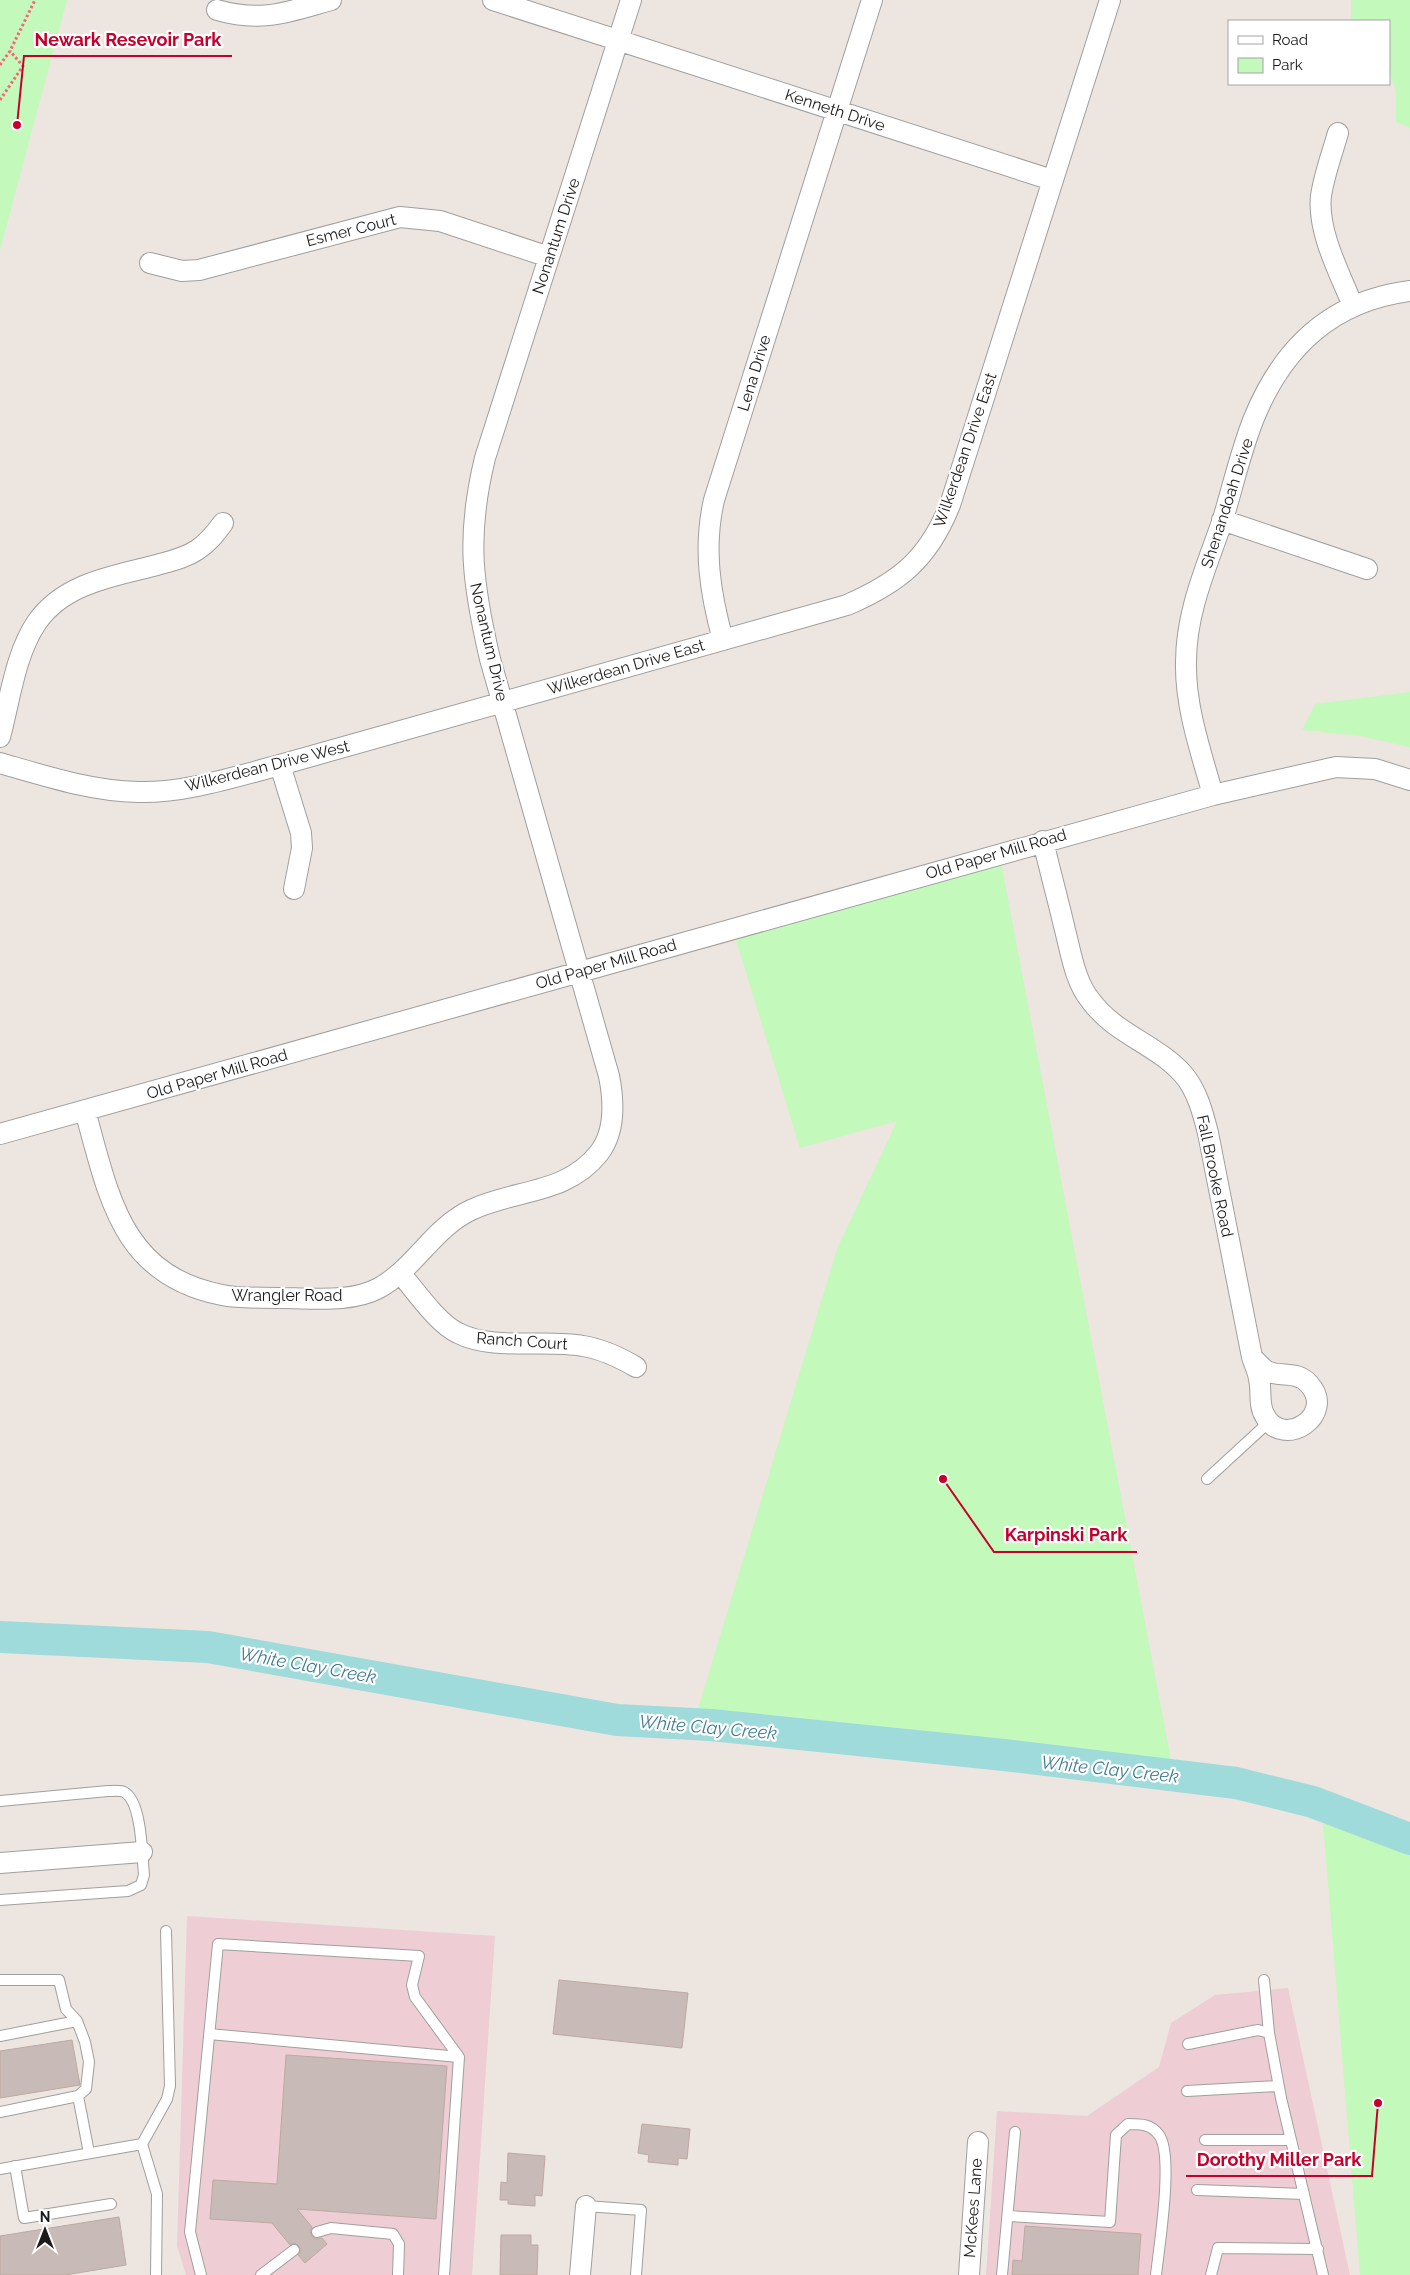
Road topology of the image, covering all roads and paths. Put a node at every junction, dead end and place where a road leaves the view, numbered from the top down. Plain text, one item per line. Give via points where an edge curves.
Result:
1 (35, 0) edge
2 (331, 0) edge
3 (493, 0) edge
4 (631, 0) edge
5 (872, 0) edge
6 (1110, 0) edge
7 (217, 10) dead end
8 (618, 40) junction
9 (10, 51) junction
10 (0, 65) edge
11 (0, 100) edge
12 (836, 110) junction
13 (1338, 133) dead end
14 (1052, 180) junction
15 (550, 257) junction
16 (150, 263) dead end
17 (1410, 291) edge
18 (1353, 306) junction
19 (1222, 520) junction
20 (223, 523) dead end
21 (1367, 569) dead end
22 (723, 640) junction
23 (503, 702) junction
24 (0, 737) edge
25 (0, 763) edge
26 (280, 765) junction
27 (1410, 780) edge
28 (1213, 795) junction
29 (1043, 841) junction
30 (294, 889) dead end
31 (580, 972) junction
32 (85, 1111) junction
33 (613, 1112) joint
34 (0, 1134) edge
35 (400, 1273) junction
36 (1252, 1357) junction
37 (636, 1367) dead end
38 (1269, 1422) junction
39 (1207, 1479) dead end
40 (0, 1801) edge
41 (142, 1852) junction
42 (0, 1863) edge
43 (0, 1900) edge
44 (166, 1931) dead end
45 (0, 1980) edge
46 (1264, 1980) dead end
47 (77, 2021) junction
48 (1269, 2033) junction
49 (209, 2034) junction
50 (0, 2036) edge
51 (1188, 2044) dead end
52 (459, 2057) junction
53 (1278, 2086) junction
54 (1187, 2091) dead end
55 (78, 2096) junction
56 (0, 2112) edge
57 (1015, 2132) dead end
58 (1205, 2140) dead end
59 (1291, 2140) junction
60 (978, 2142) dead end
61 (142, 2144) junction
62 (89, 2154) junction
63 (15, 2166) junction
64 (0, 2169) edge
65 (1197, 2190) dead end
66 (1304, 2194) junction
67 (111, 2204) dead end
68 (586, 2206) joint
69 (1008, 2216) junction
70 (317, 2232) dead end
71 (1318, 2249) junction
72 (294, 2250) dead end
73 (156, 2275) edge
74 (201, 2275) edge
75 (261, 2275) edge
76 (398, 2275) edge
77 (444, 2275) edge
78 (580, 2275) edge
79 (636, 2275) edge
80 (969, 2275) edge
81 (1002, 2275) edge
82 (1156, 2275) edge
83 (1211, 2275) edge
84 (1323, 2275) edge

1 - 9 path
2 - 7 street via 272,16 237,16
3 - 8 street, Kenneth Drive
4 - 8 street, Nonantum Drive
5 - 12 street, Lena Drive
6 - 14 street, Wilkerdean Drive East
8 - 12 street, Kenneth Drive
8 - 15 street, Nonantum Drive
9 - 10 path
9 - 11 path via 22,66
12 - 14 street, Kenneth Drive
12 - 22 street, Lena Drive via 714,500 708,561
13 - 18 street via 1323,186 1321,212 1326,235
14 - 22 street, Wilkerdean Drive East via 950,505 941,528 927,549 891,584 871,594
15 - 16 street, Esmer Court via 440,221 400,217 199,270 182,271
15 - 23 street, Nonantum Drive via 485,458 474,514 472,567 476,598
17 - 18 street, Shenandoah Drive
18 - 19 street, Shenandoah Drive via 1313,330 1278,370 1253,419
19 - 21 street
19 - 28 street, Shenandoah Drive via 1186,637 1188,693
20 - 24 street via 196,551 175,560 87,584 49,607 27,640
22 - 23 street, Wilkerdean Drive East
23 - 26 street, Wilkerdean Drive West
23 - 31 street, Nonantum Drive
25 - 26 street, Wilkerdean Drive West via 73,783 138,792 206,784
26 - 30 street via 301,833 302,848
27 - 28 street, Old Paper Mill Road via 1375,769 1336,766
28 - 29 street, Old Paper Mill Road
29 - 31 street, Old Paper Mill Road
29 - 36 street, Fall Brooke Road via 1074,963 1089,1000 1117,1028 1168,1060 1184,1075 1199,1104 1208,1133
31 - 32 street, Old Paper Mill Road
31 - 33 street, Nonantum Drive via 610,1076
32 - 34 street, Old Paper Mill Road
32 - 35 street, Wrangler Road via 112,1204 121,1223 146,1257 181,1281 223,1295 337,1298 378,1288
33 - 35 street, Wrangler Road via 601,1151 586,1168 553,1186 471,1210 440,1230
35 - 37 street, Ranch Court via 444,1324 457,1333 490,1341 581,1345 602,1350
36 - 38 street, Fall Brooke Road via 1259,1377 1262,1408
36 - 38 street via 1271,1372 1302,1378 1316,1397 1315,1410 1301,1427 1282,1429
38 - 39 lane
40 - 41 lane via 123,1791 132,1798 137,1810
41 - 42 street
41 - 43 lane via 144,1874 141,1885 128,1891
44 - 61 lane via 170,2086 167,2099
45 - 47 lane via 58,1980 66,2009
46 - 48 lane
47 - 50 lane
47 - 55 lane via 89,2062 86,2089
48 - 51 lane via 1258,2030
48 - 53 lane
49 - 52 lane
49 - 52 lane via 218,1944 419,1956 412,1985 415,1997
49 - 74 lane via 190,2232
52 - 77 lane
53 - 54 lane
53 - 59 lane
55 - 56 lane
55 - 62 lane
57 - 69 lane
58 - 59 lane
59 - 66 lane
60 - 80 street, McKees Lane
61 - 62 lane
61 - 73 lane via 157,2194
62 - 63 lane
63 - 64 lane
63 - 67 lane via 24,2218
65 - 66 lane
66 - 71 lane
68 - 78 street
68 - 79 lane via 640,2210
69 - 81 lane
69 - 82 lane via 1110,2222 1116,2135 1128,2124 1145,2124 1160,2136 1165,2153 1164,2211
70 - 76 lane via 331,2228 393,2234 399,2244
71 - 83 lane via 1218,2248
71 - 84 lane
72 - 75 lane

